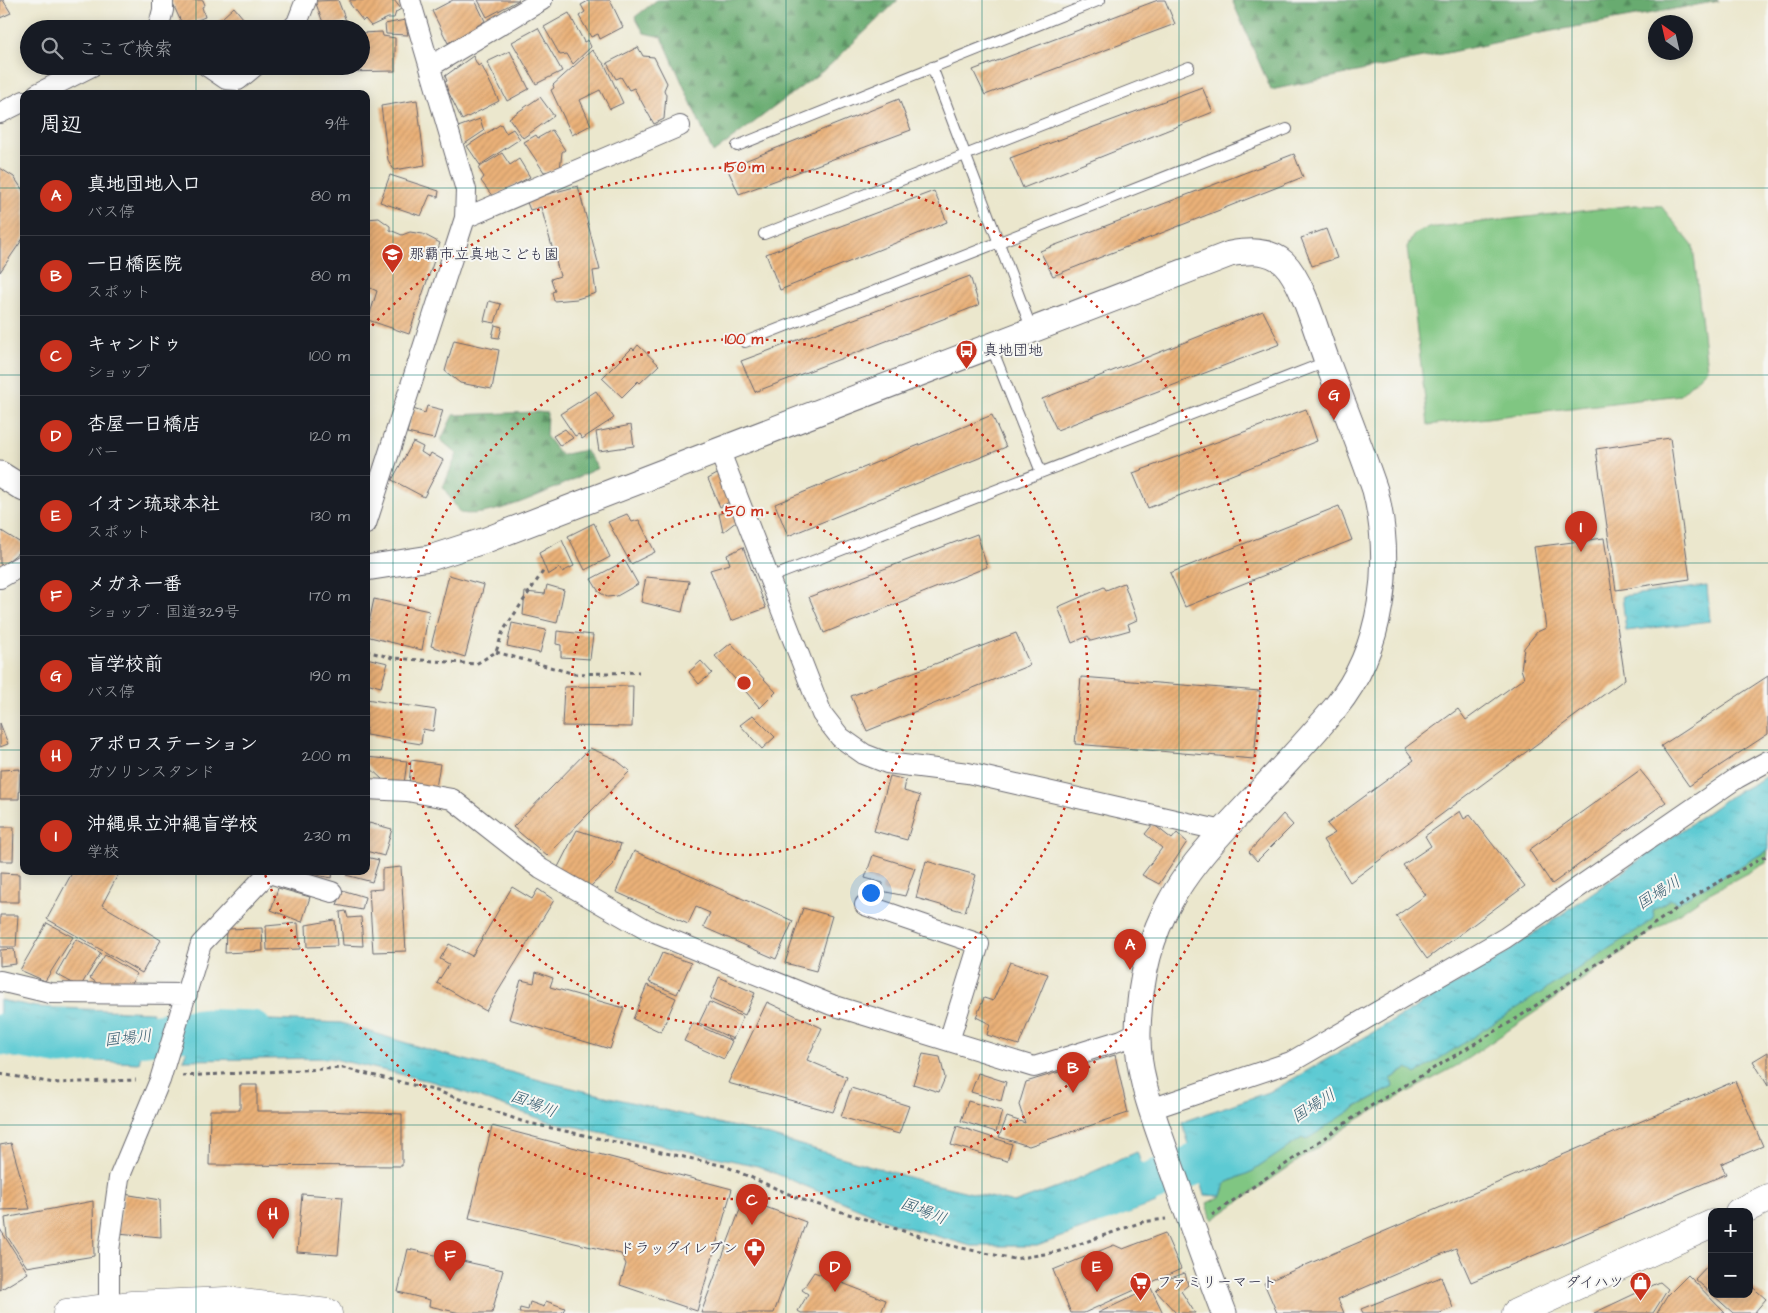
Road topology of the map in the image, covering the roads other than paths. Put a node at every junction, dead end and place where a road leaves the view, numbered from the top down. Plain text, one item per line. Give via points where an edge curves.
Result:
1 (163, 0) edge
2 (306, 0) edge
3 (410, 0) edge
4 (542, 0) edge
5 (1100, 0) edge
6 (161, 20) edge
7 (298, 20) edge
8 (431, 66) junction
9 (932, 67) junction
10 (1189, 67) dead end
11 (74, 75) edge
12 (220, 75) edge
13 (244, 75) edge
14 (45, 90) edge
15 (20, 103) edge
16 (0, 113) edge
17 (680, 126) dead end
18 (1287, 128) dead end
19 (737, 146) dead end
20 (965, 155) junction
21 (465, 218) junction
22 (764, 234) dead end
23 (998, 242) junction
24 (1032, 330) junction
25 (745, 342) dead end
26 (992, 346) junction
27 (1327, 362) junction
28 (720, 452) junction
29 (1041, 472) junction
30 (0, 474) edge
31 (20, 486) edge
32 (370, 512) edge
33 (20, 566) edge
34 (370, 567) edge
35 (0, 578) edge
36 (769, 578) junction
37 (1768, 761) edge
38 (370, 789) edge
39 (1223, 831) junction
40 (267, 875) edge
41 (279, 875) edge
42 (332, 892) dead end
43 (865, 905) dead end
44 (0, 981) edge
45 (187, 994) junction
46 (1138, 1032) junction
47 (949, 1041) junction
48 (1154, 1118) junction
49 (1768, 1198) edge
50 (1747, 1208) edge
51 (1708, 1226) edge
52 (109, 1307) junction
53 (67, 1313) edge
54 (328, 1313) edge
55 (1224, 1313) edge
56 (1516, 1313) edge

1 - 6 street
2 - 7 street
3 - 8 street
4 - 8 street
5 - 9 lane
8 - 21 street via 466,190
9 - 19 lane
9 - 20 lane
10 - 20 lane
11 - 14 street
12 - 13 street via 238,80
15 - 16 street
17 - 21 street
18 - 23 lane
20 - 22 lane
20 - 23 lane
21 - 32 street
23 - 24 lane
23 - 25 lane
24 - 26 street
24 - 27 street via 1230,254 1262,252 1283,262 1291,271
26 - 28 street
26 - 29 lane
27 - 29 lane
27 - 39 street via 1371,479 1381,516 1384,576 1379,614 1365,654 1337,707
28 - 34 street via 486,540 430,558
28 - 36 street
29 - 36 lane
30 - 31 street
33 - 35 street
36 - 39 street via 822,714 840,737 864,754 887,763 968,773
37 - 48 street via 1737,778 1504,938 1291,1062
38 - 47 street via 407,791 452,799 541,869 647,930 832,1005
39 - 46 street via 1184,879 1158,926 1141,990
40 - 45 street via 202,944
41 - 42 street
43 - 47 street via 979,944
44 - 45 street via 50,993
45 - 52 street via 160,1080 119,1178 109,1251
46 - 47 street via 1034,1067
46 - 48 street via 1141,1073
48 - 55 street via 1182,1215
49 - 50 highway
51 - 56 highway
52 - 53 highway
52 - 54 highway via 226,1301

